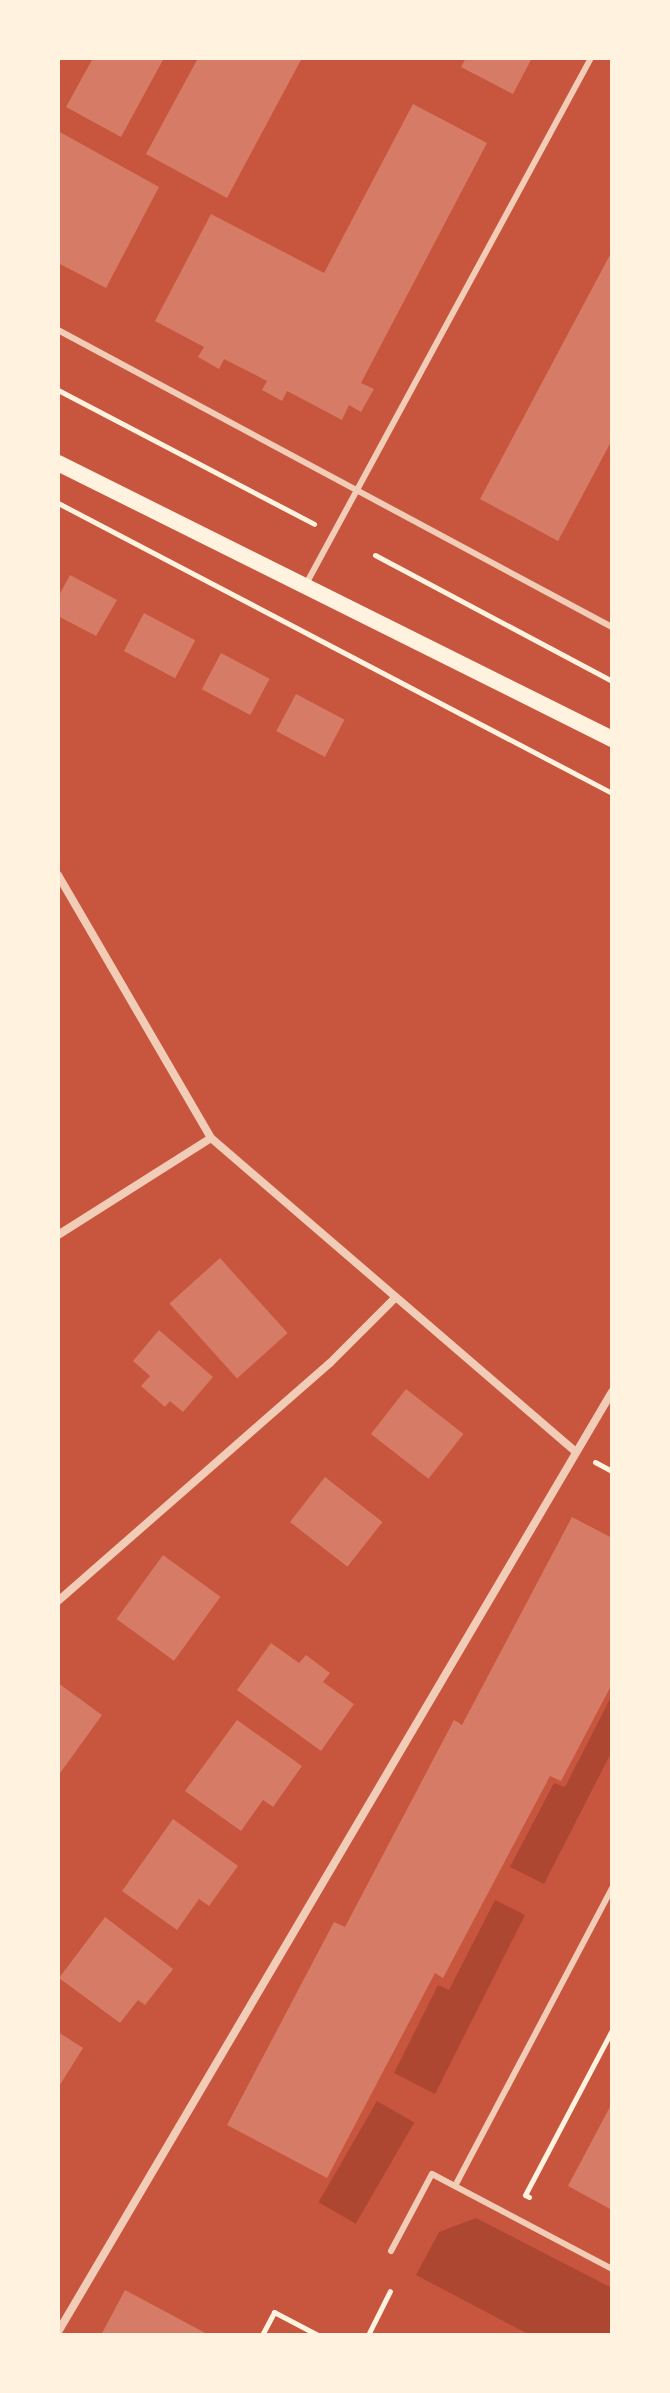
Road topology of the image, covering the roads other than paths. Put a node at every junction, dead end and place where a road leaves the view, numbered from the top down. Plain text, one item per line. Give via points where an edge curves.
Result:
1 (591, 58) edge
2 (58, 330) edge
3 (58, 463) edge
4 (359, 491) junction
5 (305, 586) junction
6 (612, 627) edge
7 (612, 739) edge
8 (58, 875) edge
9 (211, 1138) junction
10 (58, 1235) edge
11 (394, 1299) junction
12 (612, 1392) edge
13 (576, 1452) junction
14 (58, 1601) edge
15 (612, 1888) edge
16 (455, 2186) junction
17 (391, 2251) dead end
18 (612, 2269) edge
19 (58, 2332) edge

1 - 4 lane
2 - 4 lane
3 - 5 main road
4 - 5 lane
4 - 6 lane
5 - 7 main road
8 - 9 street
9 - 10 street
9 - 11 street
11 - 13 street
11 - 14 street via 330,1363
12 - 13 street
13 - 19 street
15 - 16 lane
16 - 17 lane via 432,2174
16 - 18 lane

